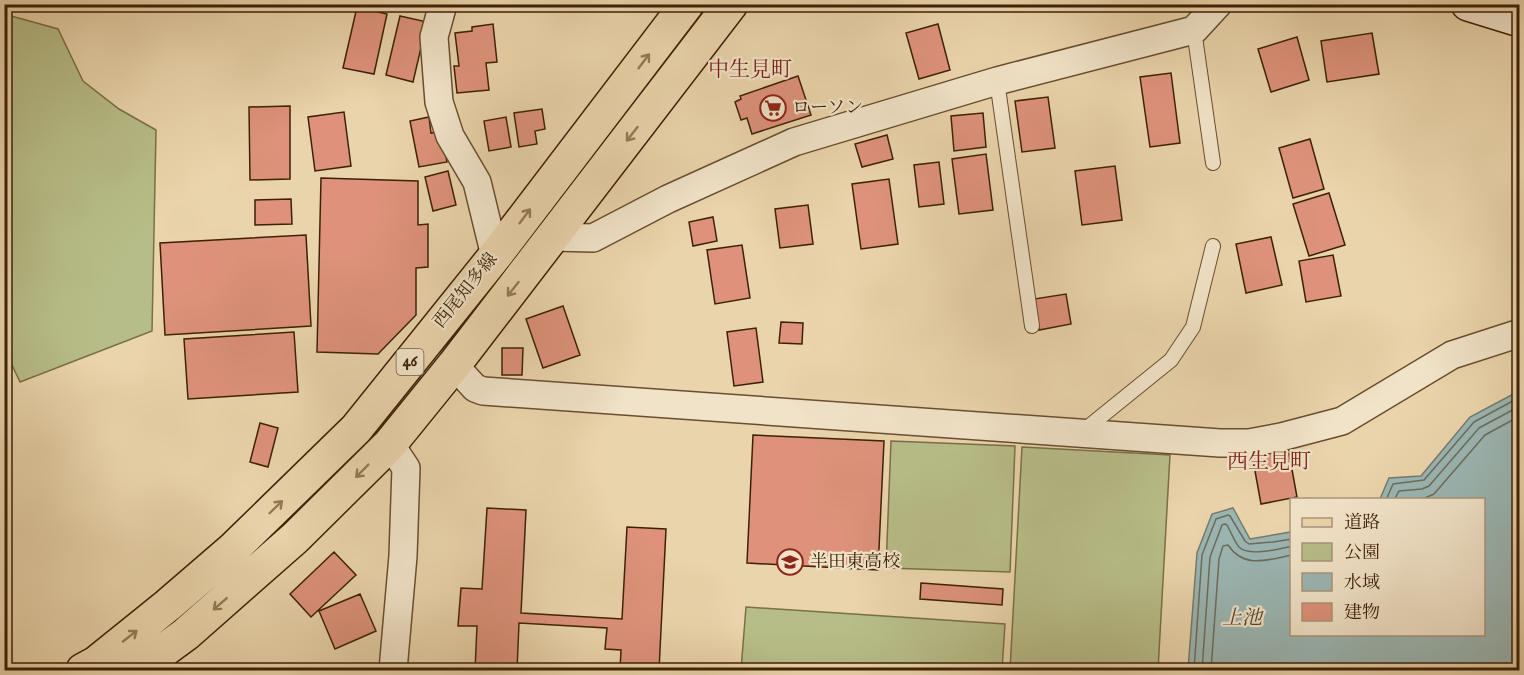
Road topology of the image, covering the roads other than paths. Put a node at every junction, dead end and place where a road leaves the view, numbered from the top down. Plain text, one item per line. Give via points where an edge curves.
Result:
1 (443, 4) edge
2 (687, 4) edge
3 (731, 4) edge
4 (1218, 4) edge
5 (1468, 4) edge
6 (1520, 20) edge
7 (1194, 30) junction
8 (997, 81) junction
9 (1213, 163) dead end
10 (553, 237) junction
11 (1213, 246) dead end
12 (495, 256) junction
13 (1032, 326) dead end
14 (1520, 333) edge
15 (454, 365) junction
16 (1080, 434) junction
17 (390, 444) junction
18 (83, 670) edge
19 (137, 670) edge
20 (393, 670) edge

1 - 12 street via 434,37 439,102 450,136 477,182
12 -> 2 main road, 西尾知多線 / 46
3 -> 10 main road, 西尾知多線 / 46
4 - 7 street
5 - 6 main road
7 - 8 street
7 - 9 lane
8 - 10 street via 794,142 593,238
8 - 13 lane
10 -> 15 main road, 西尾知多線 / 46
11 - 16 lane via 1193,327 1171,360
18 -> 12 main road, 西尾知多線 / 46 via 233,549 356,429
14 - 16 street via 1452,355 1342,421 1281,437 1220,443
15 - 16 street via 475,388 483,391
15 - 17 main road, 西尾知多線 / 46
17 -> 19 main road, 西尾知多線 / 46 via 295,538 186,634
17 - 20 street via 406,468

